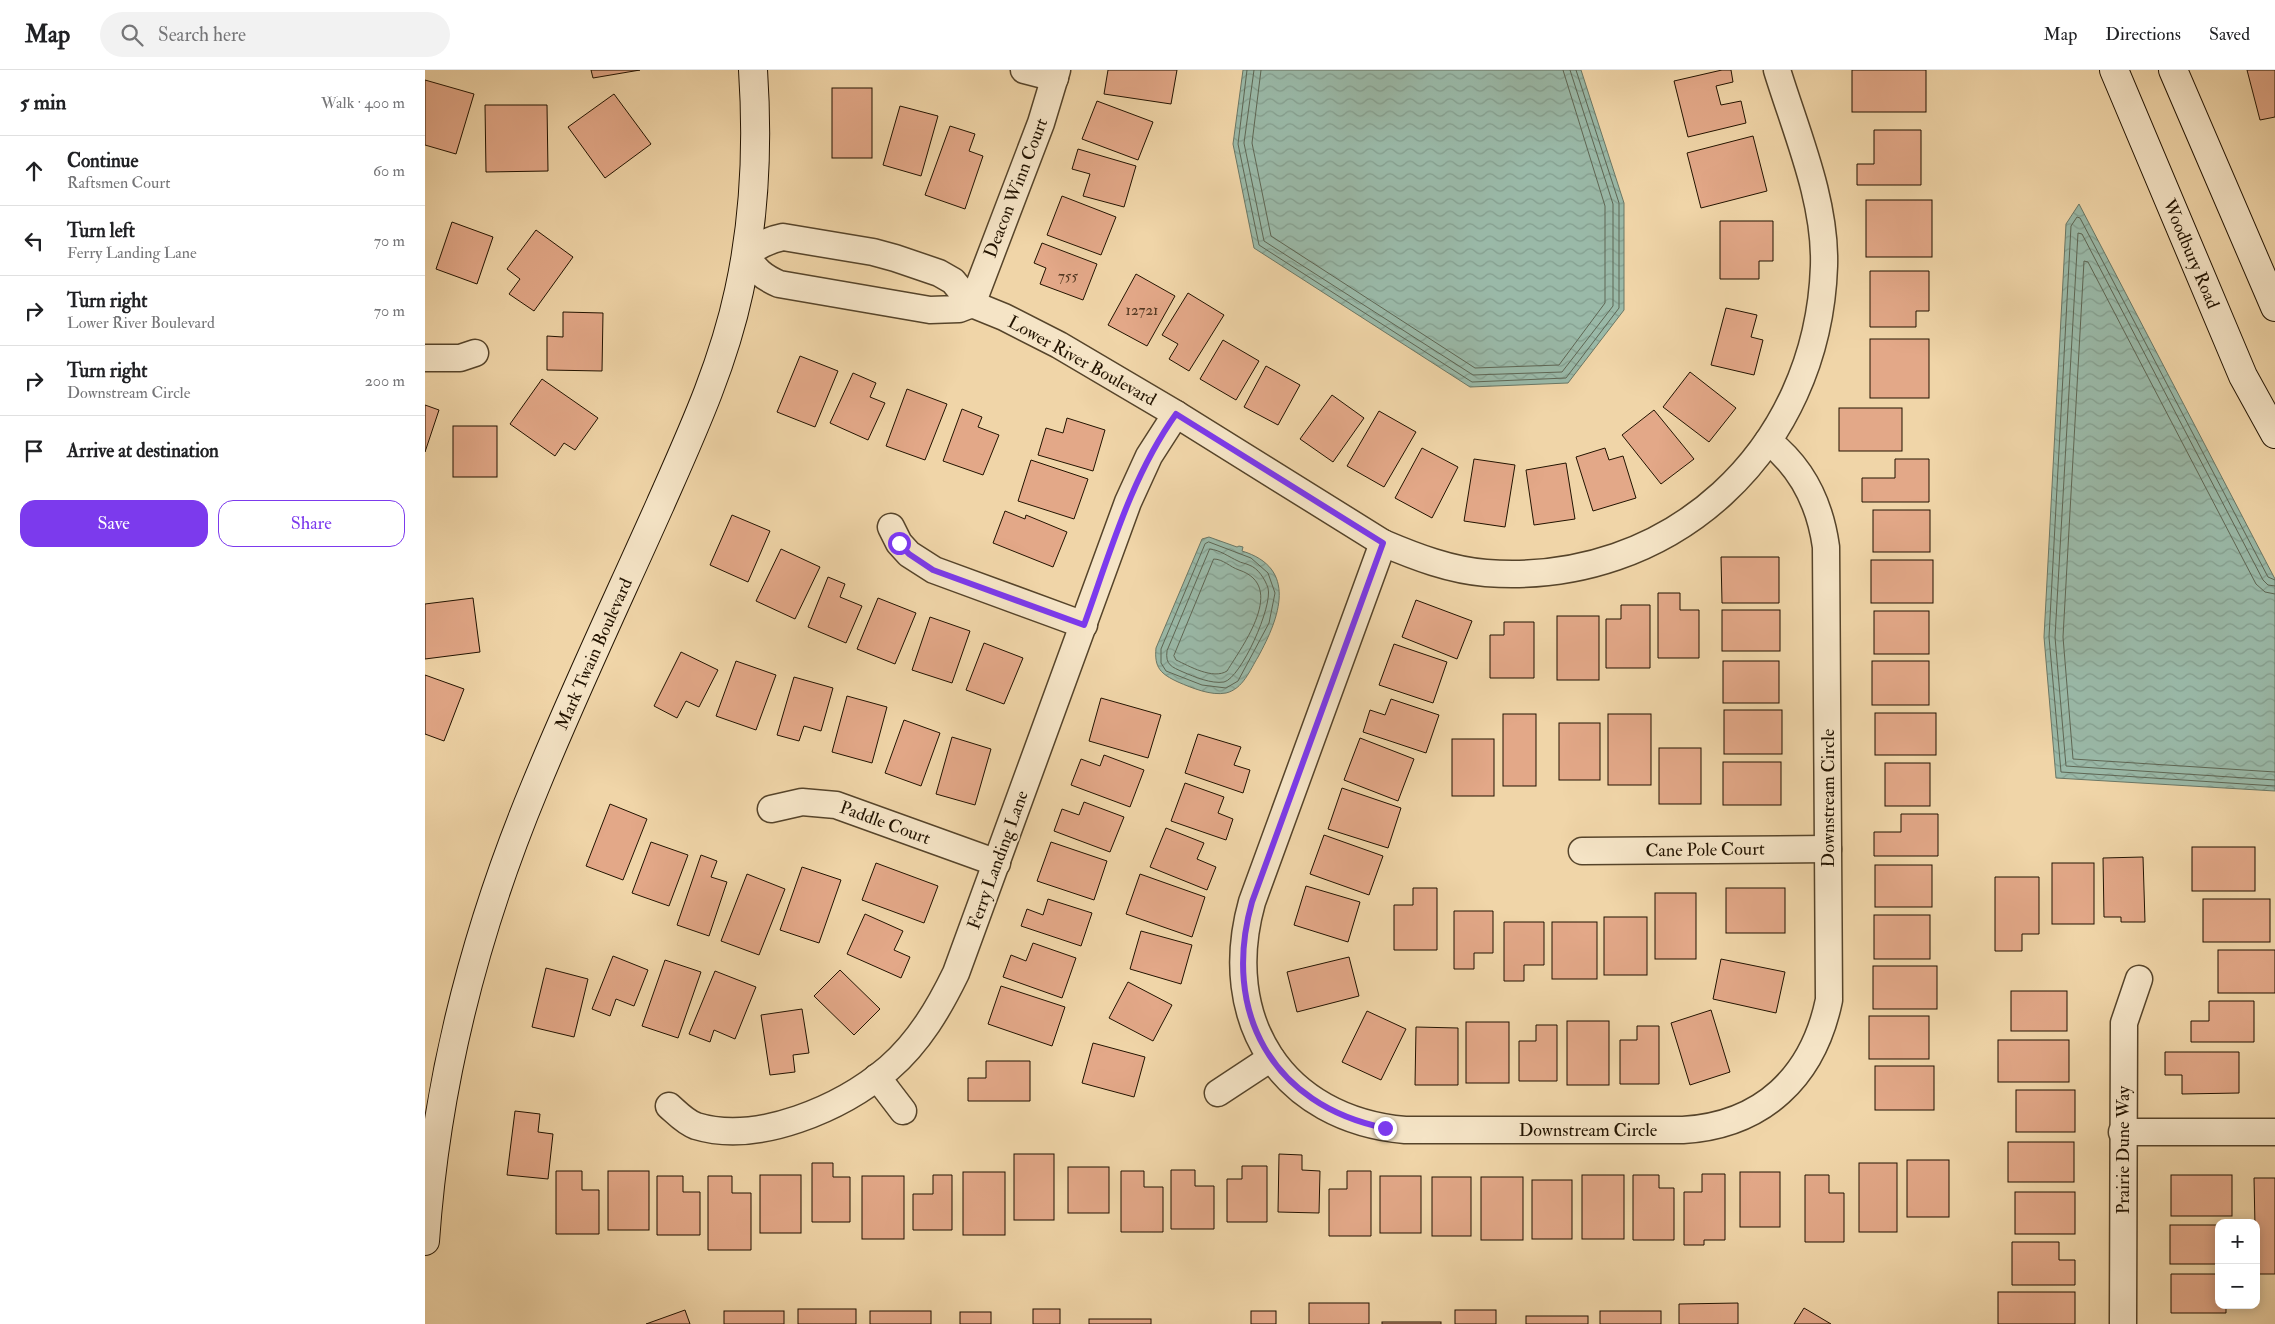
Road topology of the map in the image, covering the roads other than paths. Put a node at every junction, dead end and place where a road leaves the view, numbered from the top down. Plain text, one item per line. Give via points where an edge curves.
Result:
1 (753, 70) edge
2 (1024, 70) edge
3 (1777, 70) edge
4 (2114, 70) edge
5 (2173, 70) edge
6 (1056, 74) edge
7 (746, 255) junction
8 (972, 304) junction
9 (2275, 307) edge
10 (475, 354) dead end
11 (425, 358) edge
12 (1176, 414) junction
13 (2275, 434) edge
14 (1768, 441) junction
15 (891, 527) dead end
16 (1383, 543) junction
17 (1084, 625) junction
18 (771, 809) dead end
19 (1828, 849) junction
20 (1582, 851) dead end
21 (997, 863) junction
22 (2139, 979) dead end
23 (1271, 1058) junction
24 (877, 1077) junction
25 (1218, 1093) dead end
26 (669, 1106) dead end
27 (903, 1111) dead end
28 (2123, 1132) junction
29 (2275, 1132) edge
30 (425, 1241) edge
31 (2123, 1324) edge

1 - 7 street, Mark Twain Boulevard via 755,172
2 - 6 street
3 - 14 street, Lower River Boulevard via 1811,181 1824,264 1812,350 1793,398
4 - 13 street, Woodbury Road via 2243,376
5 - 9 street
6 - 8 street, Deacon Winn Court via 1041,123
7 - 8 street via 765,278 779,284 930,310 959,309
7 - 8 street, Lower River Boulevard via 769,240 783,237 873,252 939,273 953,281
7 - 30 street, Mark Twain Boulevard via 731,322 705,402 536,784 488,915 463,1000 448,1071
8 - 12 street, Lower River Boulevard via 1030,329
10 - 11 street via 443,360
12 - 16 street, Lower River Boulevard
12 - 17 street, Ferry Landing Lane via 1149,456 1135,486
14 - 16 street, Lower River Boulevard via 1730,486 1689,521 1644,546 1589,565 1536,573 1484,572 1433,562
14 - 19 street, Downstream Circle via 1792,462 1802,477 1819,509 1824,528 1827,566
15 - 17 street via 909,554 933,570
16 - 23 street, Downstream Circle via 1246,923 1243,963 1248,1006 1261,1043
17 - 21 street, Ferry Landing Lane
18 - 21 street, Paddle Court via 802,802 836,805
19 - 20 street, Cane Pole Court
19 - 23 street, Downstream Circle via 1830,980 1825,1018 1811,1053 1789,1083 1758,1109 1738,1119 1701,1129 1683,1130 1385,1128 1364,1124 1323,1107 1294,1085
21 - 24 street, Ferry Landing Lane via 947,991 913,1042
22 - 28 street, Prairie Dune Way via 2124,1023
23 - 25 street
24 - 26 street, Ferry Landing Lane via 819,1111 792,1121 748,1130 694,1126
24 - 27 street
28 - 29 street
28 - 31 street, Prairie Dune Way

